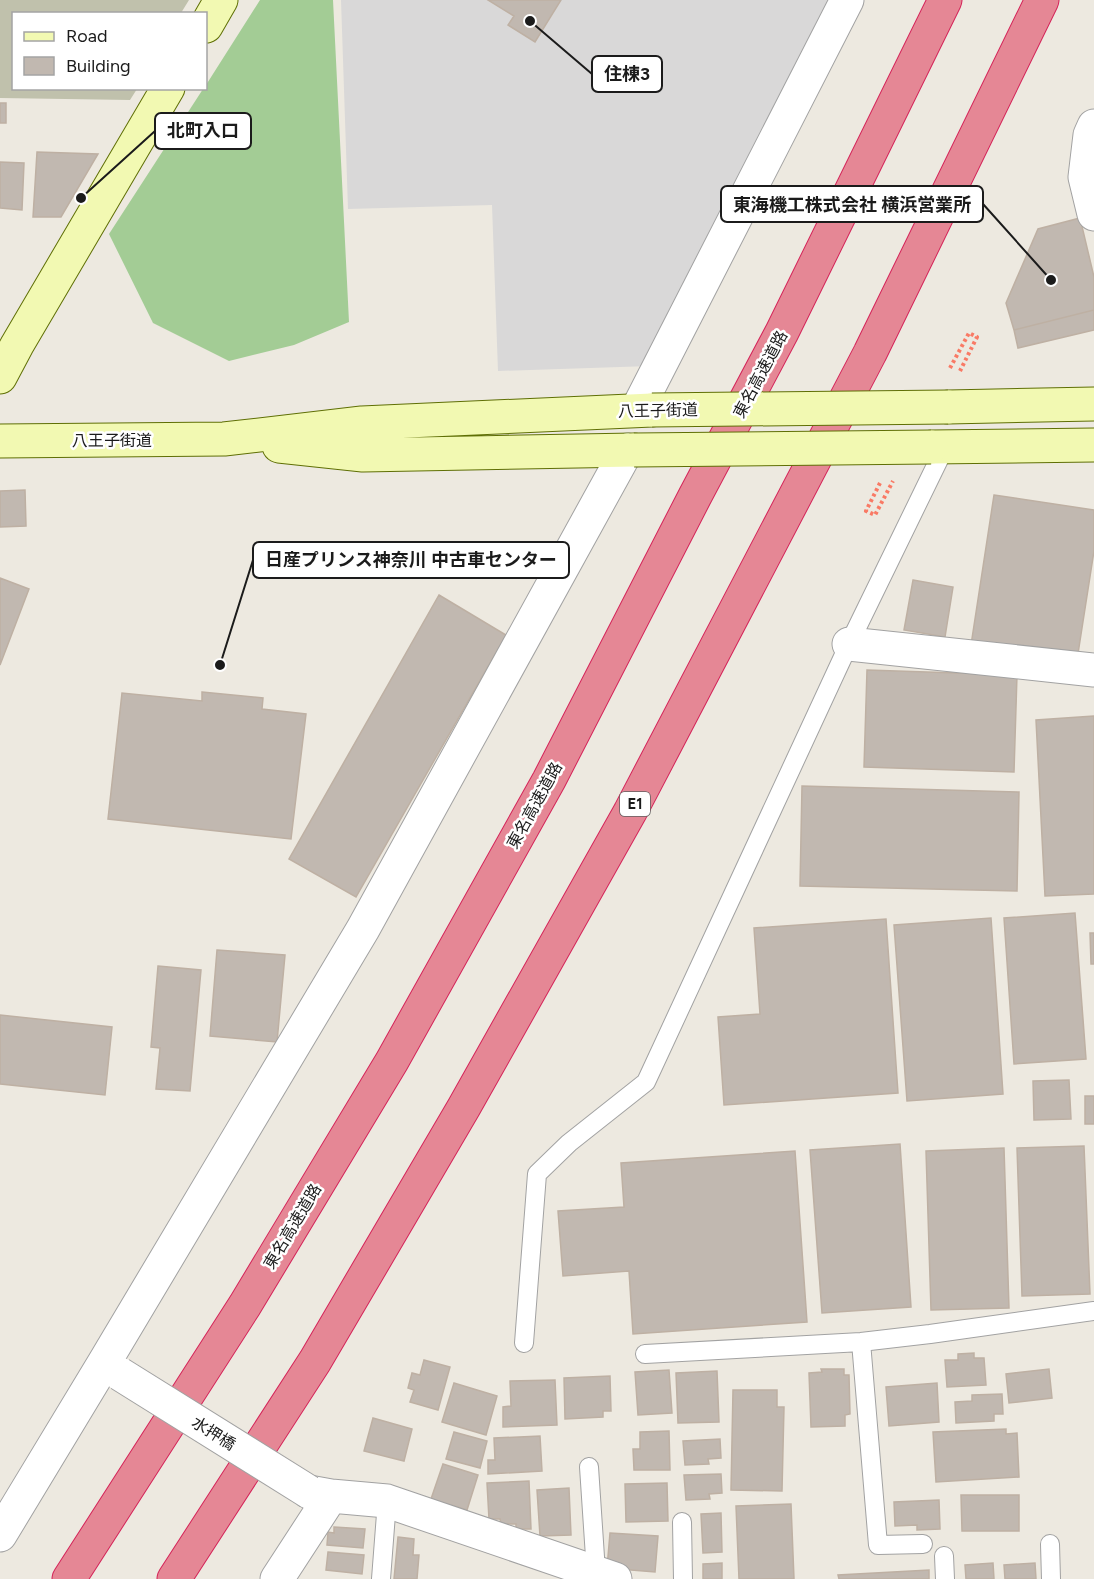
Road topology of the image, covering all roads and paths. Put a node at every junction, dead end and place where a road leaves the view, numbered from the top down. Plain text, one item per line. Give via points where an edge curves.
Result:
1 (221, 0) edge
2 (847, 0) edge
3 (945, 0) edge
4 (1042, 0) edge
5 (207, 24) edge
6 (167, 90) edge
7 (1094, 126) edge
8 (1094, 214) edge
9 (951, 368) dead end
10 (960, 371) dead end
11 (0, 377) edge
12 (1094, 404) edge
13 (645, 410) junction
14 (224, 439) junction
15 (0, 441) edge
16 (1094, 445) edge
17 (938, 447) junction
18 (631, 450) junction
19 (893, 480) dead end
20 (880, 483) dead end
21 (849, 644) junction
22 (1094, 670) edge
23 (1094, 1311) edge
24 (861, 1342) junction
25 (524, 1343) dead end
26 (645, 1354) dead end
27 (112, 1368) junction
28 (589, 1467) dead end
29 (320, 1494) junction
30 (387, 1502) junction
31 (682, 1522) dead end
32 (0, 1535) edge
33 (923, 1544) dead end
34 (1050, 1544) dead end
35 (944, 1556) dead end
36 (606, 1575) edge
37 (69, 1579) edge
38 (174, 1579) edge
39 (277, 1579) edge
40 (381, 1579) edge
41 (683, 1579) edge
42 (945, 1579) edge
43 (1052, 1579) edge

1 - 5 street
2 - 13 street
3 - 37 highway, 東名高速道路 via 782,332 537,801 392,1061 263,1275
4 - 38 highway, E1 via 870,353 630,812 315,1361
6 - 11 street
7 - 8 street via 1085,177
9 - 10 path via 969,333 977,337
12 - 13 street, 八王子街道, bridge
13 - 14 street, 八王子街道 via 362,423
14 - 15 street, 八王子街道
14 - 18 street, 八王子街道 via 363,455
16 - 17 street, 八王子街道
17 - 18 street, 八王子街道, bridge
17 - 21 lane
18 - 27 street
19 - 20 path via 875,515 866,511
21 - 22 street
21 - 25 lane via 646,1082 569,1143 537,1174
23 - 24 lane
24 - 26 lane
24 - 33 lane via 878,1545
27 - 29 street, 水押橋, bridge
27 - 32 street
28 - 36 lane
29 - 30 street
29 - 39 street
30 - 36 street
30 - 40 lane
31 - 41 lane
34 - 43 lane
35 - 42 lane

